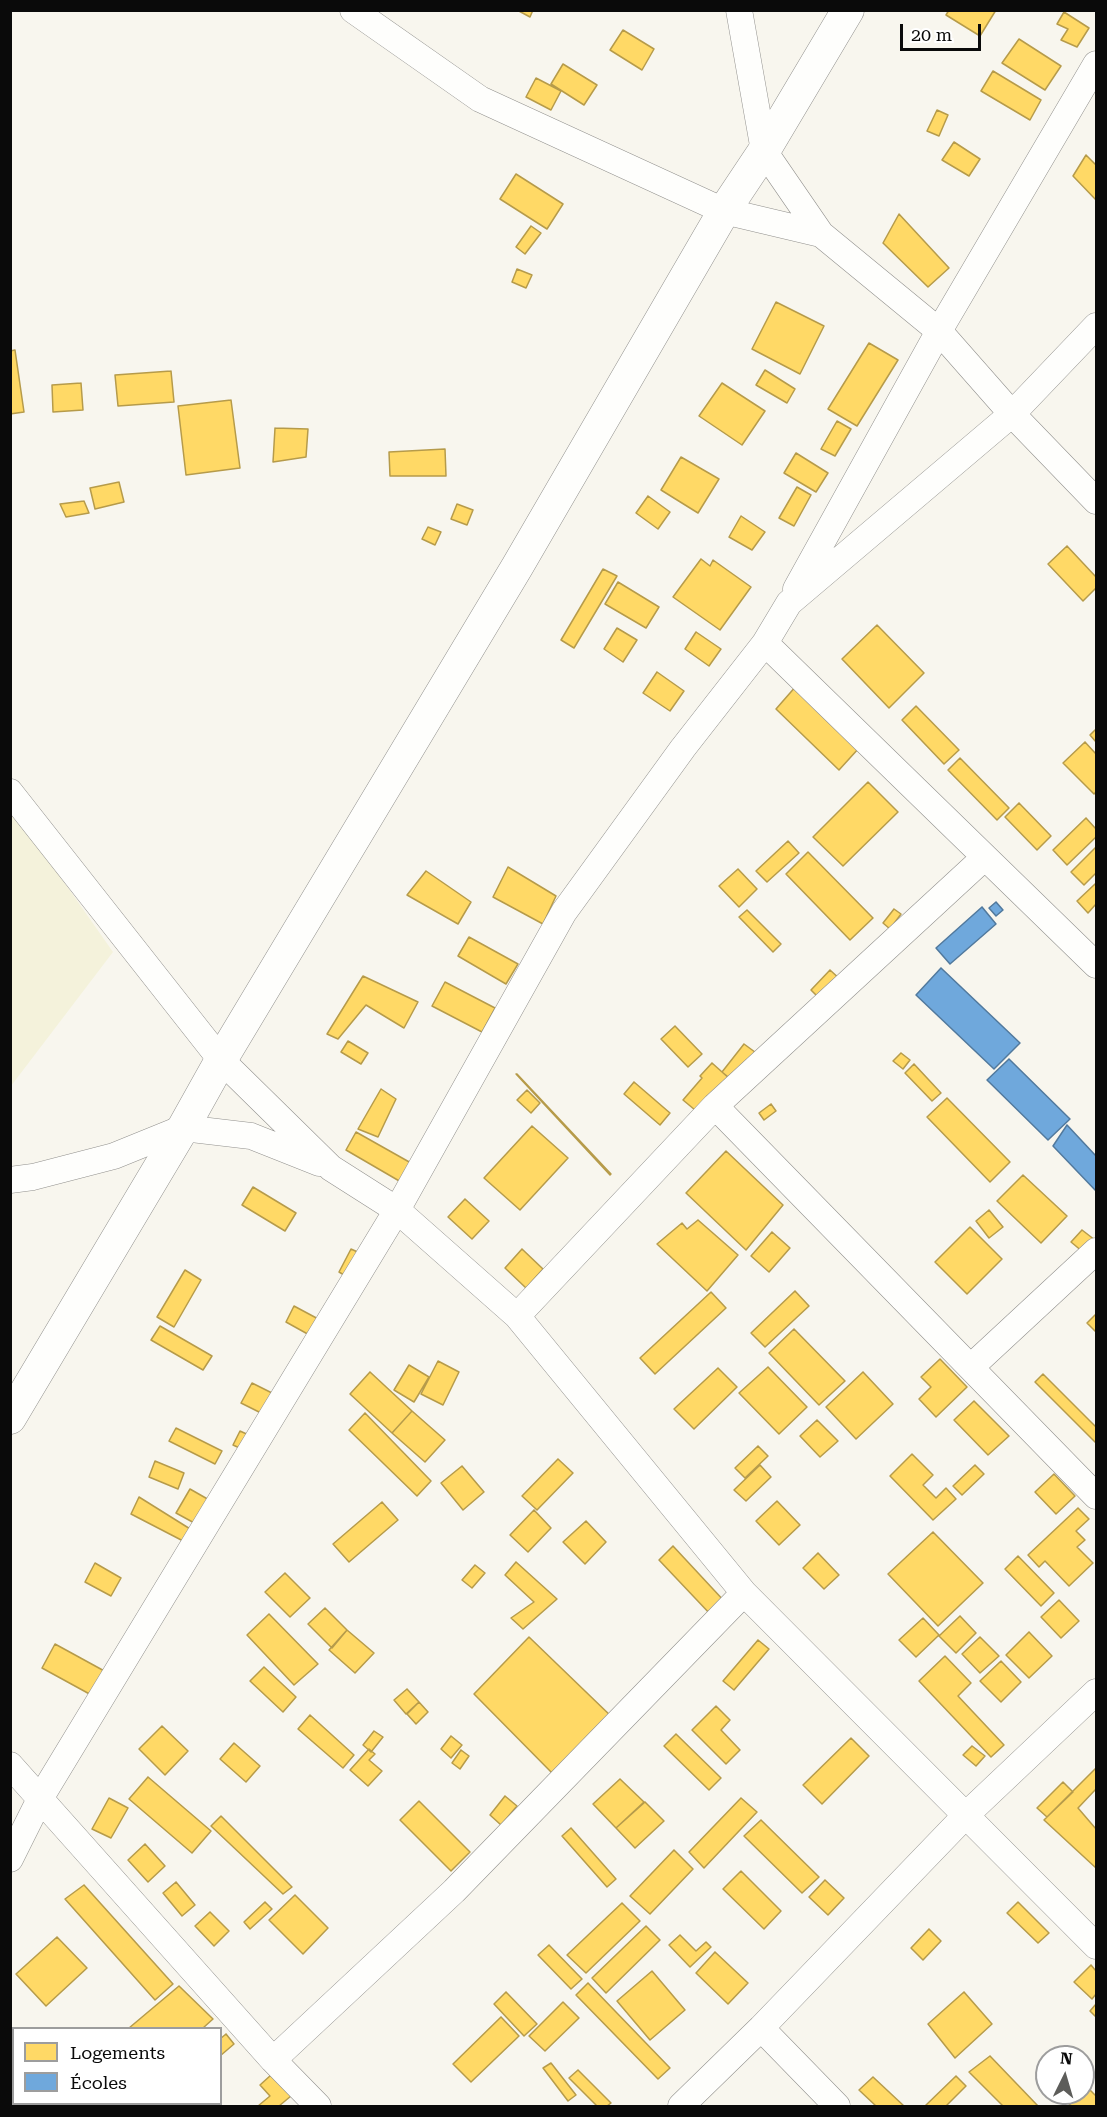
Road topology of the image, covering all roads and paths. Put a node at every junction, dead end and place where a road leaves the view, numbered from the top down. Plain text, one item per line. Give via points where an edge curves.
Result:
1 (353, 10) edge
2 (739, 10) edge
3 (848, 10) edge
4 (1096, 64) edge
5 (764, 151) junction
6 (724, 211) junction
7 (821, 234) junction
8 (1096, 326) edge
9 (939, 331) junction
10 (1012, 414) junction
11 (1096, 501) edge
12 (789, 603) junction
13 (765, 643) junction
14 (10, 792) edge
15 (985, 857) junction
16 (1096, 965) edge
17 (221, 1060) junction
18 (716, 1106) junction
19 (183, 1128) junction
20 (331, 1168) junction
21 (10, 1180) edge
22 (397, 1210) junction
23 (1096, 1251) edge
24 (517, 1316) junction
25 (971, 1367) junction
26 (10, 1419) edge
27 (1096, 1497) edge
28 (744, 1593) junction
29 (1096, 1692) edge
30 (10, 1765) edge
31 (41, 1797) junction
32 (967, 1814) junction
33 (10, 1859) edge
34 (1096, 1946) edge
35 (761, 2028) junction
36 (273, 2060) junction
37 (318, 2106) edge
38 (681, 2106) edge
39 (837, 2106) edge

1 - 6 street via 480,99
2 - 5 street
3 - 5 street
4 - 9 street
5 - 6 street
5 - 7 street
6 - 7 street
6 - 17 street via 517,567
7 - 9 street
8 - 10 street
9 - 10 street
9 - 12 street
10 - 11 street
10 - 12 street
12 - 13 street
13 - 15 street
13 - 22 street via 564,912
14 - 17 street
15 - 16 street
15 - 18 street
17 - 19 street
17 - 20 street
18 - 24 street
18 - 25 street
19 - 20 street via 251,1136
19 - 21 street via 114,1156
19 - 26 street
20 - 22 street
22 - 24 street
22 - 31 street
23 - 25 street
24 - 28 street
25 - 27 street
28 - 32 street
28 - 36 street via 454,1891
29 - 32 street
30 - 31 street
31 - 33 street
31 - 36 street
32 - 34 street
32 - 35 street
35 - 38 street
35 - 39 street
36 - 37 street

